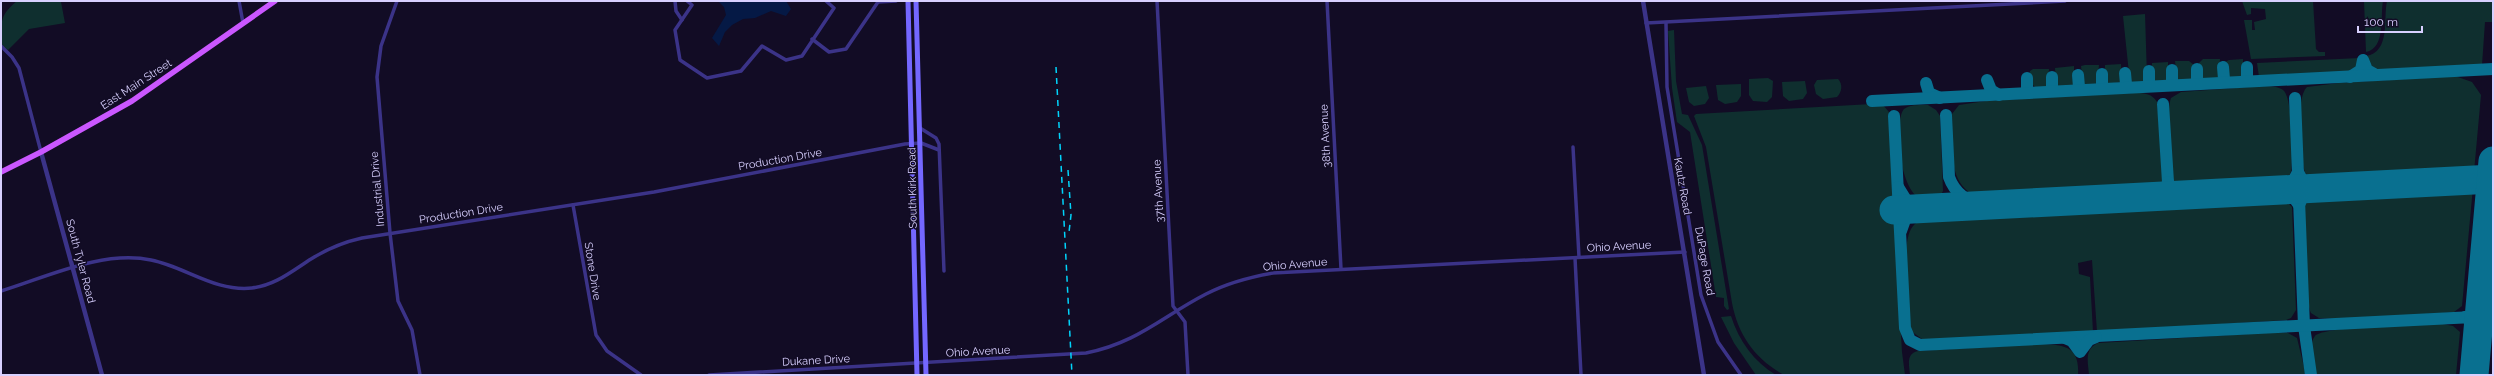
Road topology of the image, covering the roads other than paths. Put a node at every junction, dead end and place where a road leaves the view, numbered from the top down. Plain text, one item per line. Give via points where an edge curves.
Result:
1 (239, 1) edge
2 (275, 1) edge
3 (397, 1) edge
4 (675, 1) edge
5 (687, 1) edge
6 (826, 1) edge
7 (896, 1) edge
8 (908, 1) edge
9 (916, 1) edge
10 (1157, 1) edge
11 (1327, 1) edge
12 (1643, 1) edge
13 (2065, 1) edge
14 (878, 2) edge
15 (682, 20) junction
16 (243, 23) junction
17 (1646, 23) junction
18 (1666, 23) junction
19 (812, 39) junction
20 (1, 46) edge
21 (920, 128) junction
22 (912, 143) junction
23 (920, 143) junction
24 (1573, 147) dead end
25 (939, 150) junction
26 (41, 152) junction
27 (1, 172) edge
28 (573, 206) junction
29 (390, 233) junction
30 (1685, 252) junction
31 (1577, 258) junction
32 (73, 268) junction
33 (1341, 269) junction
34 (944, 271) dead end
35 (1, 291) edge
36 (1176, 312) junction
37 (917, 363) junction
38 (925, 363) junction
39 (102, 375) edge
40 (420, 375) edge
41 (641, 375) edge
42 (708, 375) edge
43 (917, 375) edge
44 (926, 375) edge
45 (1188, 375) edge
46 (1581, 375) edge
47 (1704, 375) edge
48 (1741, 375) edge

1 - 16 street
2 - 16 main road, East Main Street
3 - 29 street, Industrial Drive via 381,46 377,77
4 - 15 street via 676,11
5 - 15 street via 692,5
6 - 19 street via 834,8
7 - 14 street
8 - 22 main road, South Kirk Road
9 - 21 main road, South Kirk Road
10 - 36 street, 37th Avenue via 1173,306
11 - 33 street, 38th Avenue
12 - 17 street, Kautz Road
13 - 18 street
14 - 19 street via 846,49 830,52
15 - 19 street via 675,30 680,60 707,78 741,71 762,46 786,60 802,56
16 - 26 main road, East Main Street via 132,101
17 - 18 street
17 - 30 street, Kautz Road
18 - 48 street, DuPage Road via 1667,86 1701,295 1718,342
20 - 26 street via 19,68
21 - 23 main road, South Kirk Road
21 - 25 street via 936,138
22 - 23 street, Production Drive
22 - 28 street, Production Drive
22 - 37 main road, South Kirk Road
23 - 25 street, Production Drive
23 - 38 main road, South Kirk Road
24 - 31 street
25 - 34 street
26 - 27 main road, East Main Street
26 - 32 street, South Tyler Road
28 - 29 street, Production Drive
28 - 41 street, Stone Drive via 593,326 598,339 608,351
29 - 32 street, Production Drive via 340,244 282,278 254,288 211,283 170,264 150,260 114,259
29 - 40 street, Industrial Drive via 398,301 412,330
30 - 31 street, Ohio Avenue
30 - 47 street, Kautz Road
31 - 33 street, Ohio Avenue
31 - 46 street
32 - 35 street, Production Drive
32 - 39 street, South Tyler Road
33 - 36 street, Ohio Avenue via 1250,277 1212,291
36 - 38 street, Ohio Avenue via 1136,337 1098,350 1071,355
36 - 45 street, 37th Avenue via 1185,322
37 - 38 street, Dukane Drive
37 - 42 street, Dukane Drive
37 - 43 main road, South Kirk Road
38 - 44 main road, South Kirk Road

